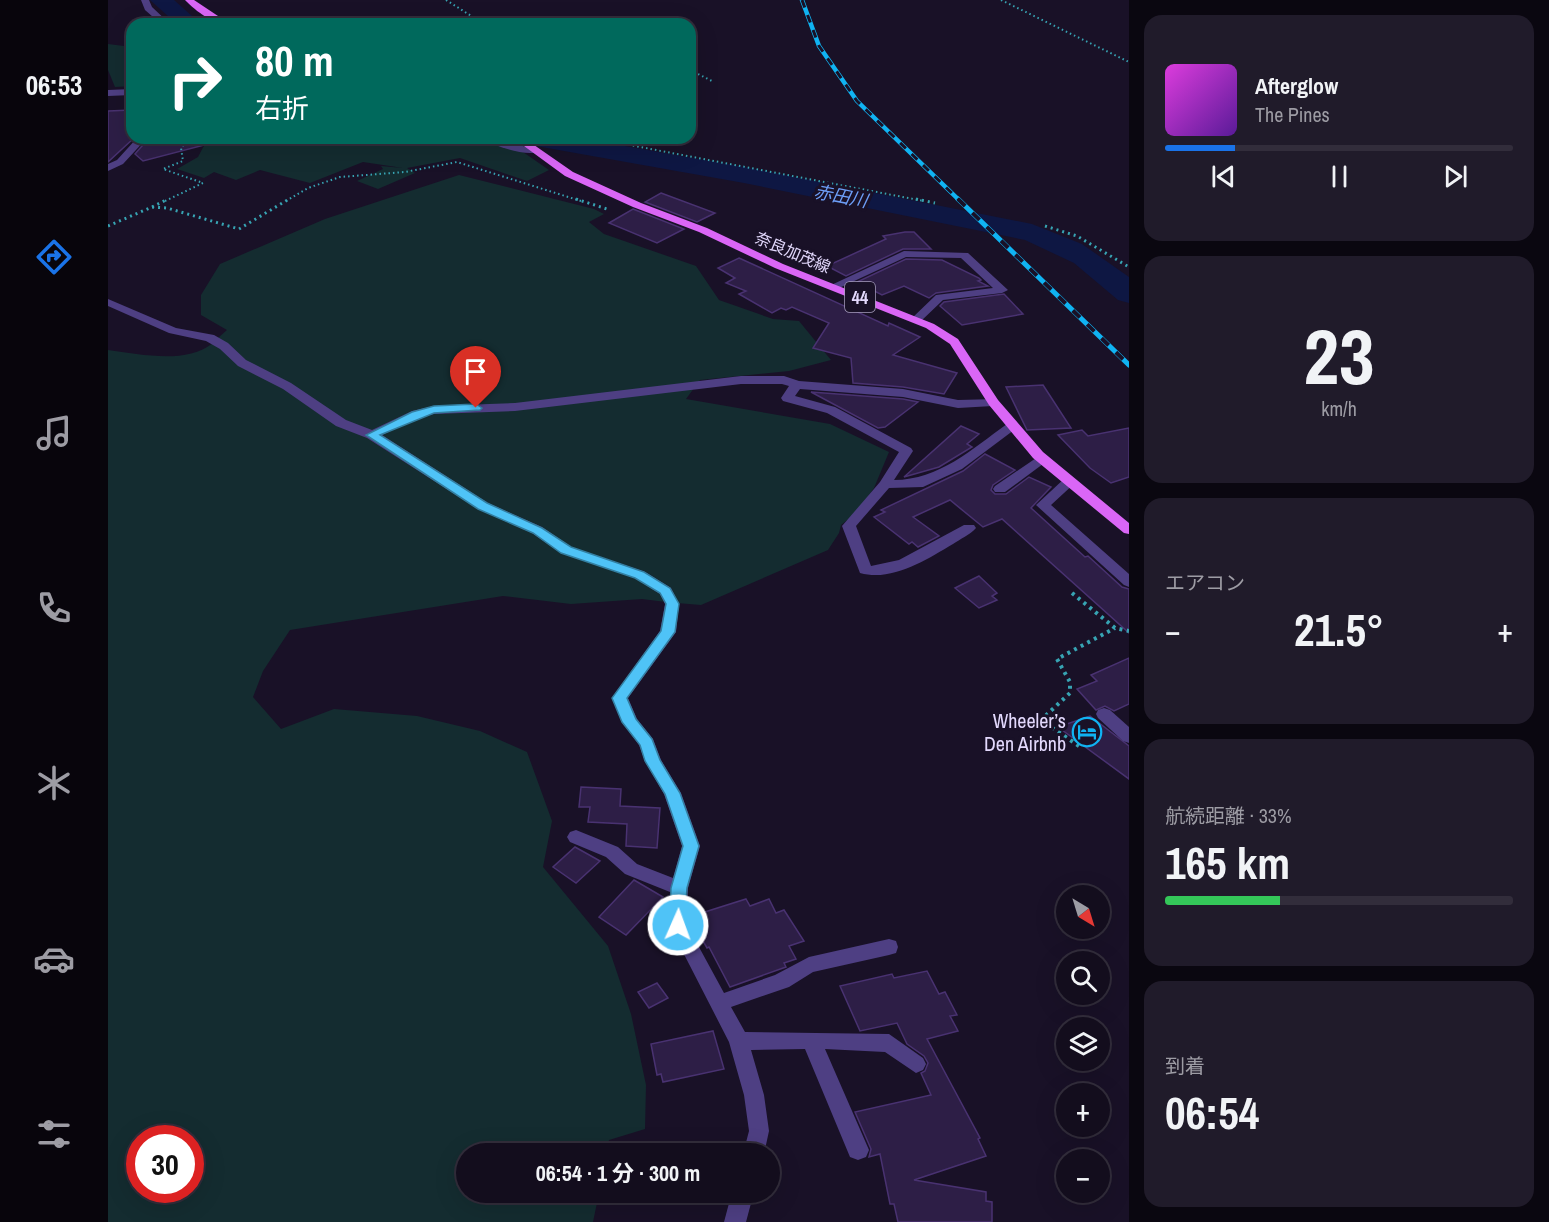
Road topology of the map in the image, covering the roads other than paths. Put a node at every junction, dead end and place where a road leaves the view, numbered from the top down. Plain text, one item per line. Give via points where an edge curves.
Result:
1 (145, 0) edge
2 (189, 0) edge
3 (159, 18) edge
4 (215, 18) edge
5 (126, 92) edge
6 (108, 93) edge
7 (136, 144) edge
8 (502, 144) edge
9 (526, 144) edge
10 (533, 150) junction
11 (108, 168) edge
12 (833, 287) junction
13 (110, 305) edge
14 (916, 320) junction
15 (797, 385) junction
16 (993, 402) junction
17 (1012, 427) junction
18 (372, 435) junction
19 (1042, 458) junction
20 (1070, 481) junction
21 (885, 484) junction
22 (1000, 489) dead end
23 (969, 528) dead end
24 (1129, 530) edge
25 (1129, 582) edge
26 (1104, 714) dead end
27 (1129, 737) edge
28 (576, 837) dead end
29 (679, 888) junction
30 (889, 947) dead end
31 (719, 1003) junction
32 (811, 1040) junction
33 (739, 1041) junction
34 (916, 1064) dead end
35 (756, 1143) edge
36 (858, 1150) dead end
37 (740, 1203) edge
38 (735, 1222) edge

1 - 3 street
2 - 4 main road
5 - 6 street
7 - 11 street via 120,162
8 - 10 street
9 - 10 main road, 奈良加茂線 / 44
10 - 12 main road, 奈良加茂線 / 44 via 569,174
12 - 14 main road, 奈良加茂線 / 44
12 - 14 street via 904,254 916,254 964,255 1002,290 940,297
13 - 18 street via 173,331 210,338 242,363 287,386 318,410
14 - 16 main road, 奈良加茂線 / 44 via 954,342
15 - 16 street via 903,393 958,404
15 - 18 street via 784,380 741,380 581,401 434,410 416,414
15 - 21 street via 787,398 831,410 906,451
16 - 17 main road, 奈良加茂線 / 44
17 - 19 main road, 奈良加茂線 / 44
17 - 21 street via 957,466 918,484
18 - 29 street via 483,506 537,530 566,550 640,575 666,591 672,604 668,632 620,698 672,793 691,846
19 - 20 main road, 奈良加茂線 / 44
19 - 22 street
20 - 24 main road, 奈良加茂線 / 44
20 - 25 street via 1043,505
21 - 23 street via 849,526 865,570 893,569
26 - 27 street
28 - 29 street via 612,852 631,869
29 - 31 street via 678,925
30 - 31 street via 809,965 782,981
31 - 33 street
32 - 33 street
32 - 34 street via 889,1043
32 - 36 street
33 - 35 street via 754,1095 759,1131
37 - 38 street

